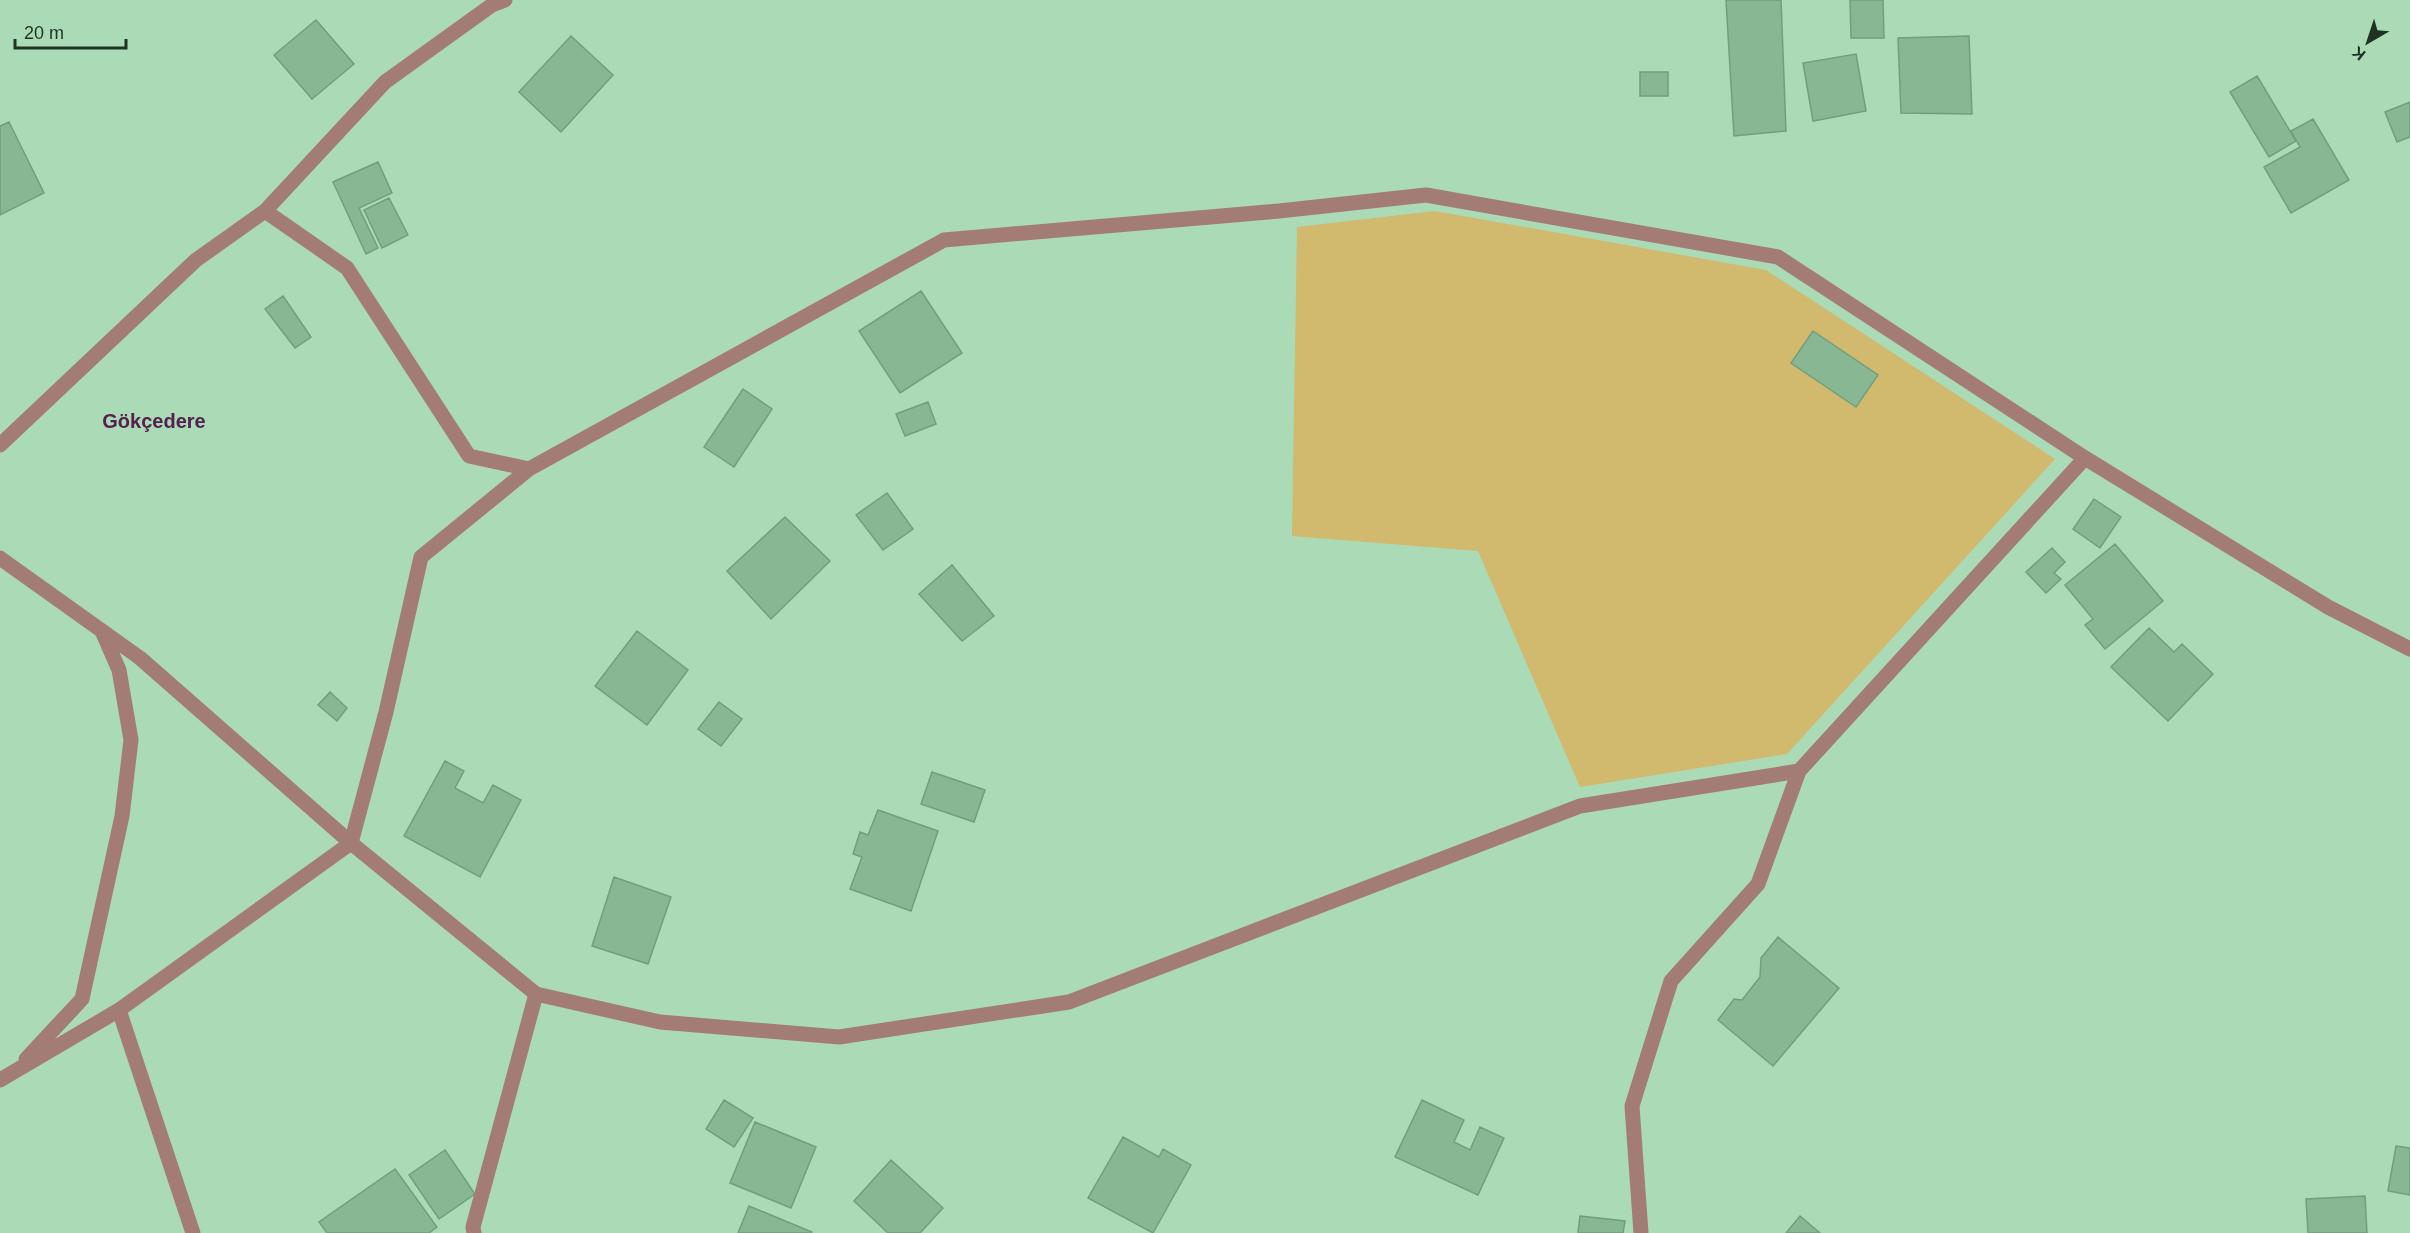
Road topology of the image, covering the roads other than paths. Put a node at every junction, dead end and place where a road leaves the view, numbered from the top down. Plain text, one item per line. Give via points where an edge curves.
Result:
1 (505, 0) edge
2 (266, 211) junction
3 (0, 446) edge
4 (2085, 459) junction
5 (530, 469) junction
6 (0, 558) edge
7 (102, 631) junction
8 (2410, 649) edge
9 (1799, 771) junction
10 (351, 843) junction
11 (536, 994) junction
12 (119, 1010) junction
13 (14, 1072) junction
14 (0, 1080) edge
15 (193, 1233) edge
16 (474, 1233) edge
17 (1641, 1233) edge

1 - 2 street via 492,5 385,82
2 - 3 street via 196,260
2 - 5 street via 348,268 469,456
4 - 5 street via 1778,257 1426,195 1279,212 944,240
4 - 8 street via 2328,606
4 - 9 street
5 - 10 street via 421,557
6 - 7 street
7 - 10 street via 140,658
7 - 13 street via 119,670 131,740 122,816 82,999
9 - 11 street via 1580,806 1068,1002 839,1037 660,1022
9 - 17 street via 1758,884 1671,981 1632,1106
10 - 11 street
10 - 12 street
11 - 16 street
12 - 13 street
12 - 15 street
13 - 14 street

